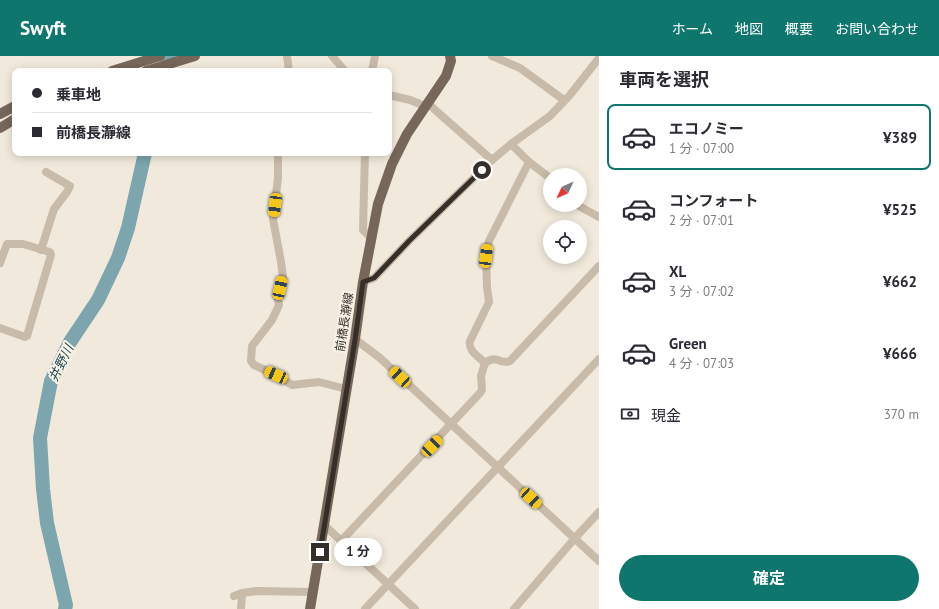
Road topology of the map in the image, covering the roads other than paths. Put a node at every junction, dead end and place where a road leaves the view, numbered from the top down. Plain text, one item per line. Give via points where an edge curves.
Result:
1 (160, 56) edge
2 (194, 56) edge
3 (287, 56) edge
4 (332, 56) edge
5 (375, 56) edge
6 (450, 56) edge
7 (492, 56) edge
8 (598, 60) edge
9 (121, 68) edge
10 (156, 68) edge
11 (289, 68) edge
12 (342, 68) edge
13 (373, 68) edge
14 (392, 96) edge
15 (564, 100) junction
16 (426, 104) junction
17 (12, 108) edge
18 (0, 114) edge
19 (12, 120) edge
20 (0, 128) edge
21 (511, 144) junction
22 (278, 156) edge
23 (365, 156) edge
24 (492, 160) junction
25 (529, 162) junction
26 (46, 172) dead end
27 (543, 173) edge
28 (587, 210) edge
29 (599, 217) edge
30 (372, 239) junction
31 (41, 250) junction
32 (0, 263) edge
33 (599, 266) edge
34 (363, 282) junction
35 (0, 328) edge
36 (355, 340) junction
37 (599, 359) edge
38 (485, 362) junction
39 (346, 389) junction
40 (452, 424) junction
41 (498, 468) junction
42 (599, 512) edge
43 (324, 525) junction
44 (575, 538) junction
45 (341, 541) junction
46 (599, 561) edge
47 (388, 584) junction
48 (313, 592) junction
49 (241, 609) edge
50 (310, 609) edge
51 (365, 609) edge
52 (415, 609) edge
53 (514, 609) edge

1 - 9 main road
2 - 10 main road
3 - 11 street
4 - 12 street
5 - 13 street
6 - 16 main road, 前橋長瀞線 via 446,76
7 - 15 street via 520,68
8 - 15 street
14 - 16 street
15 - 21 street via 550,116
16 - 24 street
16 - 30 main road, 前橋長瀞線 via 392,164 378,204
17 - 18 main road
19 - 20 main road
21 - 24 street
21 - 25 street
22 - 39 street via 273,219 283,277 279,305 272,320 252,346 251,361 254,366 292,385 319,382
23 - 30 street via 364,230
24 - 34 street via 374,278
25 - 27 street
25 - 38 street via 492,233 488,248 489,302 469,345
26 - 31 street via 70,186 54,209
28 - 29 street
30 - 34 main road, 前橋長瀞線
31 - 32 street via 23,244 7,244
31 - 35 street via 50,252 51,255 27,336
33 - 38 street via 510,361 504,362 496,358
34 - 36 main road, 前橋長瀞線
36 - 39 main road, 前橋長瀞線
36 - 40 street via 380,358
37 - 41 street
38 - 40 street via 480,376 482,390
39 - 43 main road, 前橋長瀞線
40 - 41 street
40 - 45 street
41 - 44 street
41 - 47 street
42 - 44 street
43 - 45 street
43 - 48 main road, 前橋長瀞線
44 - 46 street
44 - 53 street
45 - 47 street
47 - 51 street
47 - 52 street
48 - 49 street via 267,590 238,595
48 - 50 main road, 前橋長瀞線

